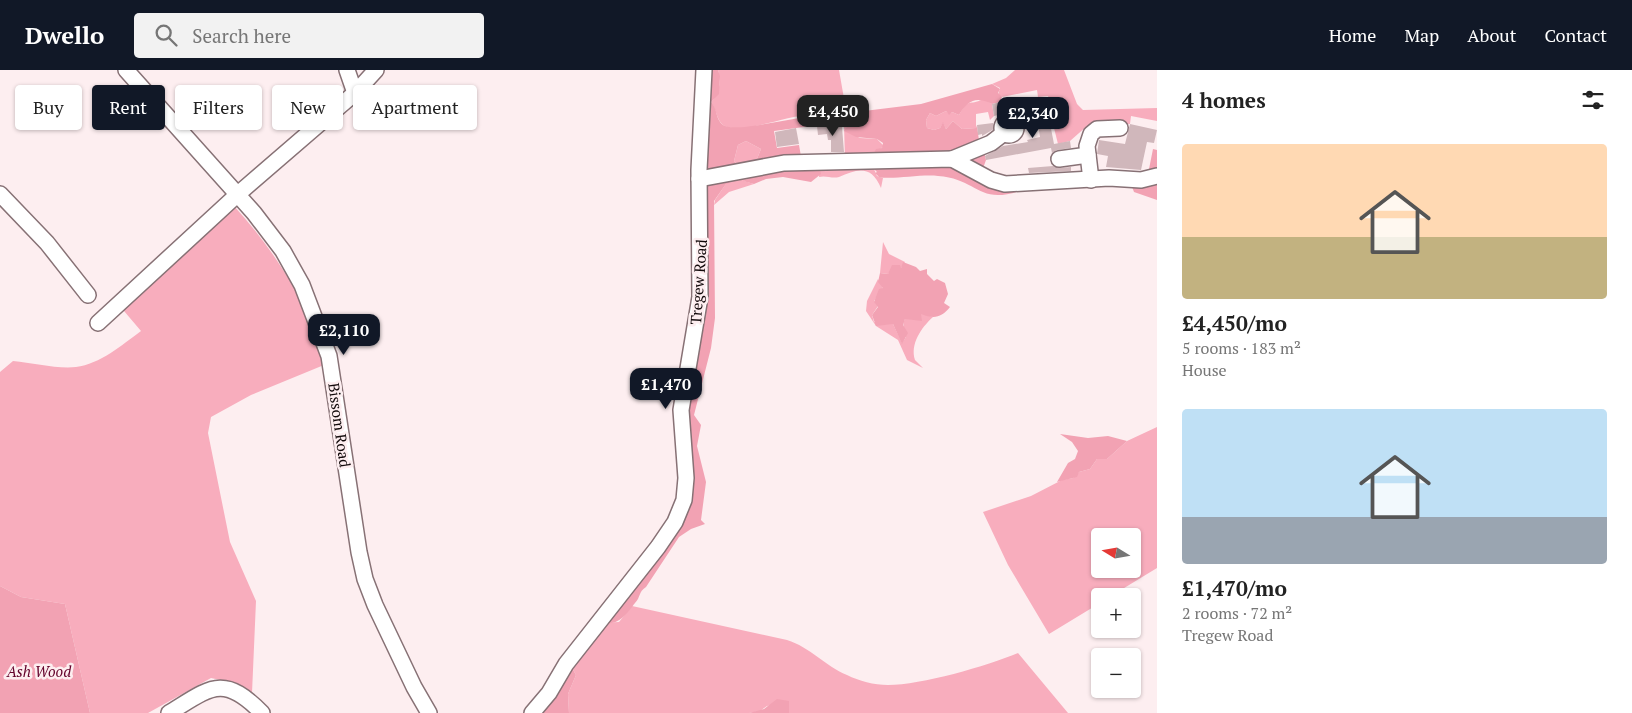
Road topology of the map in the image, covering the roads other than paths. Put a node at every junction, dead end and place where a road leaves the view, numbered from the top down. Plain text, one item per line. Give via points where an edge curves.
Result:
1 (126, 70) edge
2 (347, 70) edge
3 (376, 70) edge
4 (704, 70) edge
5 (362, 85) edge
6 (353, 87) edge
7 (353, 95) edge
8 (1120, 128) dead end
9 (1004, 133) dead end
10 (1088, 154) junction
11 (952, 159) junction
12 (1059, 159) dead end
13 (1157, 176) edge
14 (699, 179) junction
15 (1091, 180) junction
16 (0, 194) edge
17 (238, 194) junction
18 (88, 295) dead end
19 (98, 324) dead end
20 (169, 713) edge
21 (262, 713) edge
22 (429, 713) edge
23 (532, 713) edge

1 - 17 street, Bissom Road
2 - 6 street
3 - 5 street
4 - 14 street, Tregew Road
7 - 17 street
8 - 10 street via 1092,132
9 - 11 street via 988,144
10 - 12 street
10 - 15 street
11 - 14 street via 793,162
11 - 15 street via 1001,183
13 - 15 street via 1141,180
14 - 23 street, Tregew Road via 700,291 681,410 686,478 682,506 658,547 566,664 549,693
16 - 18 street via 47,243
17 - 19 street
17 - 22 street, Bissom Road via 283,251 318,321 334,379 358,552 365,579
20 - 21 street via 215,688 231,689 247,698

